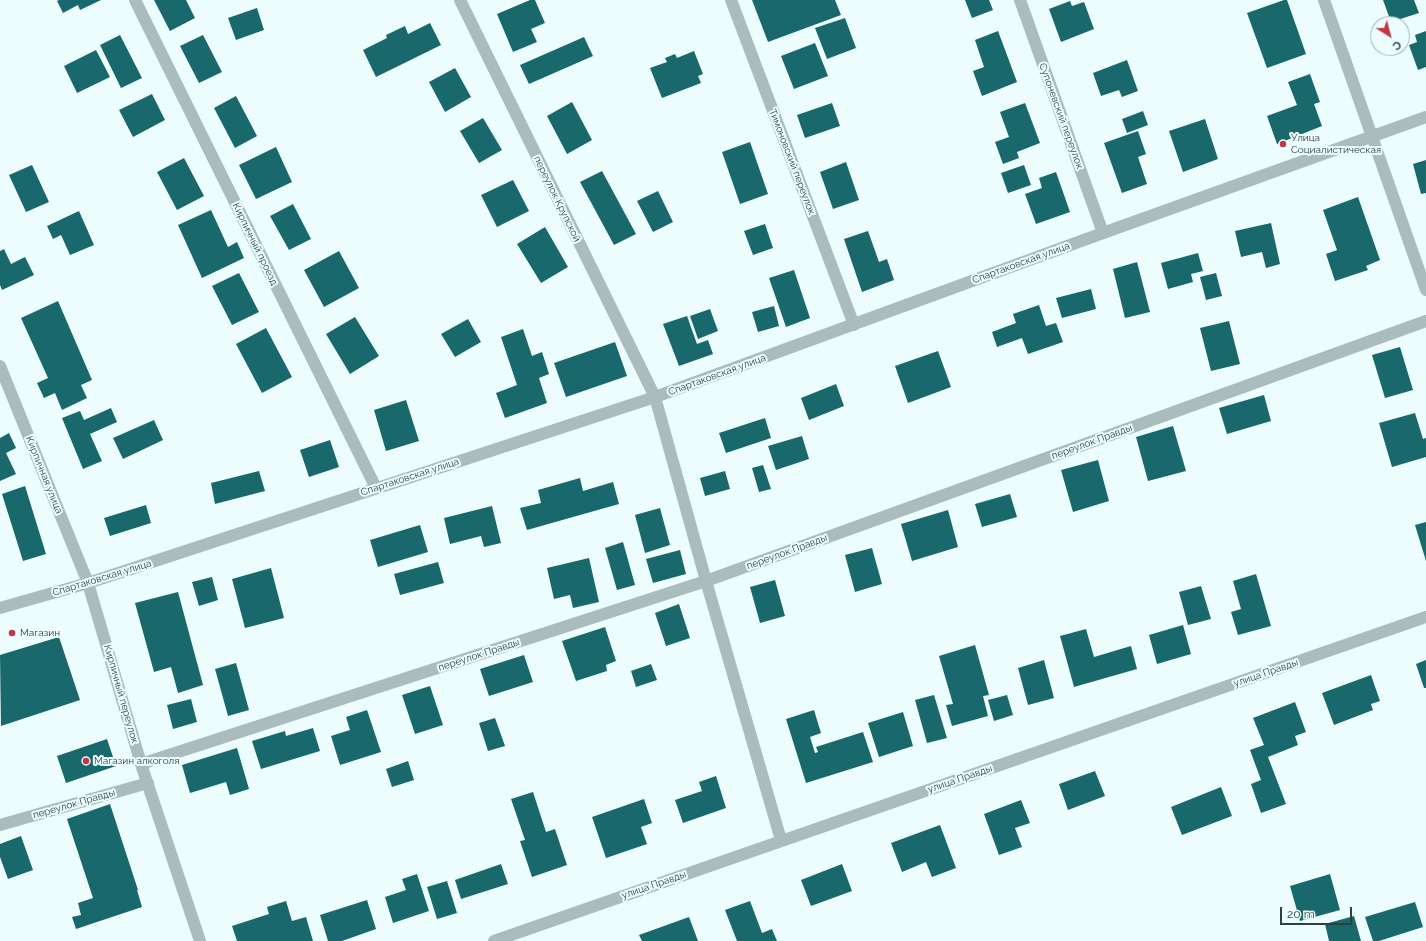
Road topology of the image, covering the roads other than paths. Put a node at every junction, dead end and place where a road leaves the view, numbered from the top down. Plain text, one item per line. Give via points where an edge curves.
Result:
1 (134, 0) edge
2 (460, 0) edge
3 (731, 0) edge
4 (1020, 0) edge
5 (1324, 0) edge
6 (1426, 117) edge
7 (1372, 137) junction
8 (1103, 233) junction
9 (1426, 290) edge
10 (1426, 321) edge
11 (854, 325) junction
12 (0, 366) edge
13 (655, 397) junction
14 (376, 488) junction
15 (706, 581) junction
16 (88, 583) junction
17 (0, 608) edge
18 (1426, 617) edge
19 (141, 764) junction
20 (148, 783) junction
21 (0, 824) edge
22 (781, 840) junction
23 (200, 941) edge
24 (494, 941) edge

1 - 14 street, Кирпичный проезд
2 - 13 street, переулок Крупской
3 - 11 street, Тимоновский переулок
4 - 8 street, Супоневский переулок
5 - 7 street
6 - 7 street, Спартаковская улица
7 - 8 street, Спартаковская улица
7 - 9 street
8 - 11 street, Спартаковская улица
10 - 15 street, переулок Правды
11 - 13 street, Спартаковская улица
12 - 16 street, Кирпичная улица
13 - 14 street, Спартаковская улица
13 - 15 street, переулок Крупской
14 - 16 street, Спартаковская улица
15 - 19 street, переулок Правды
15 - 22 street, переулок Крупской
16 - 17 street, Спартаковская улица
16 - 19 street, Кирпичный переулок
18 - 22 street, улица Правды
19 - 20 street, Кирпичный переулок
20 - 21 street, переулок Правды
20 - 23 street, Кирпичный переулок
22 - 24 street, улица Правды

